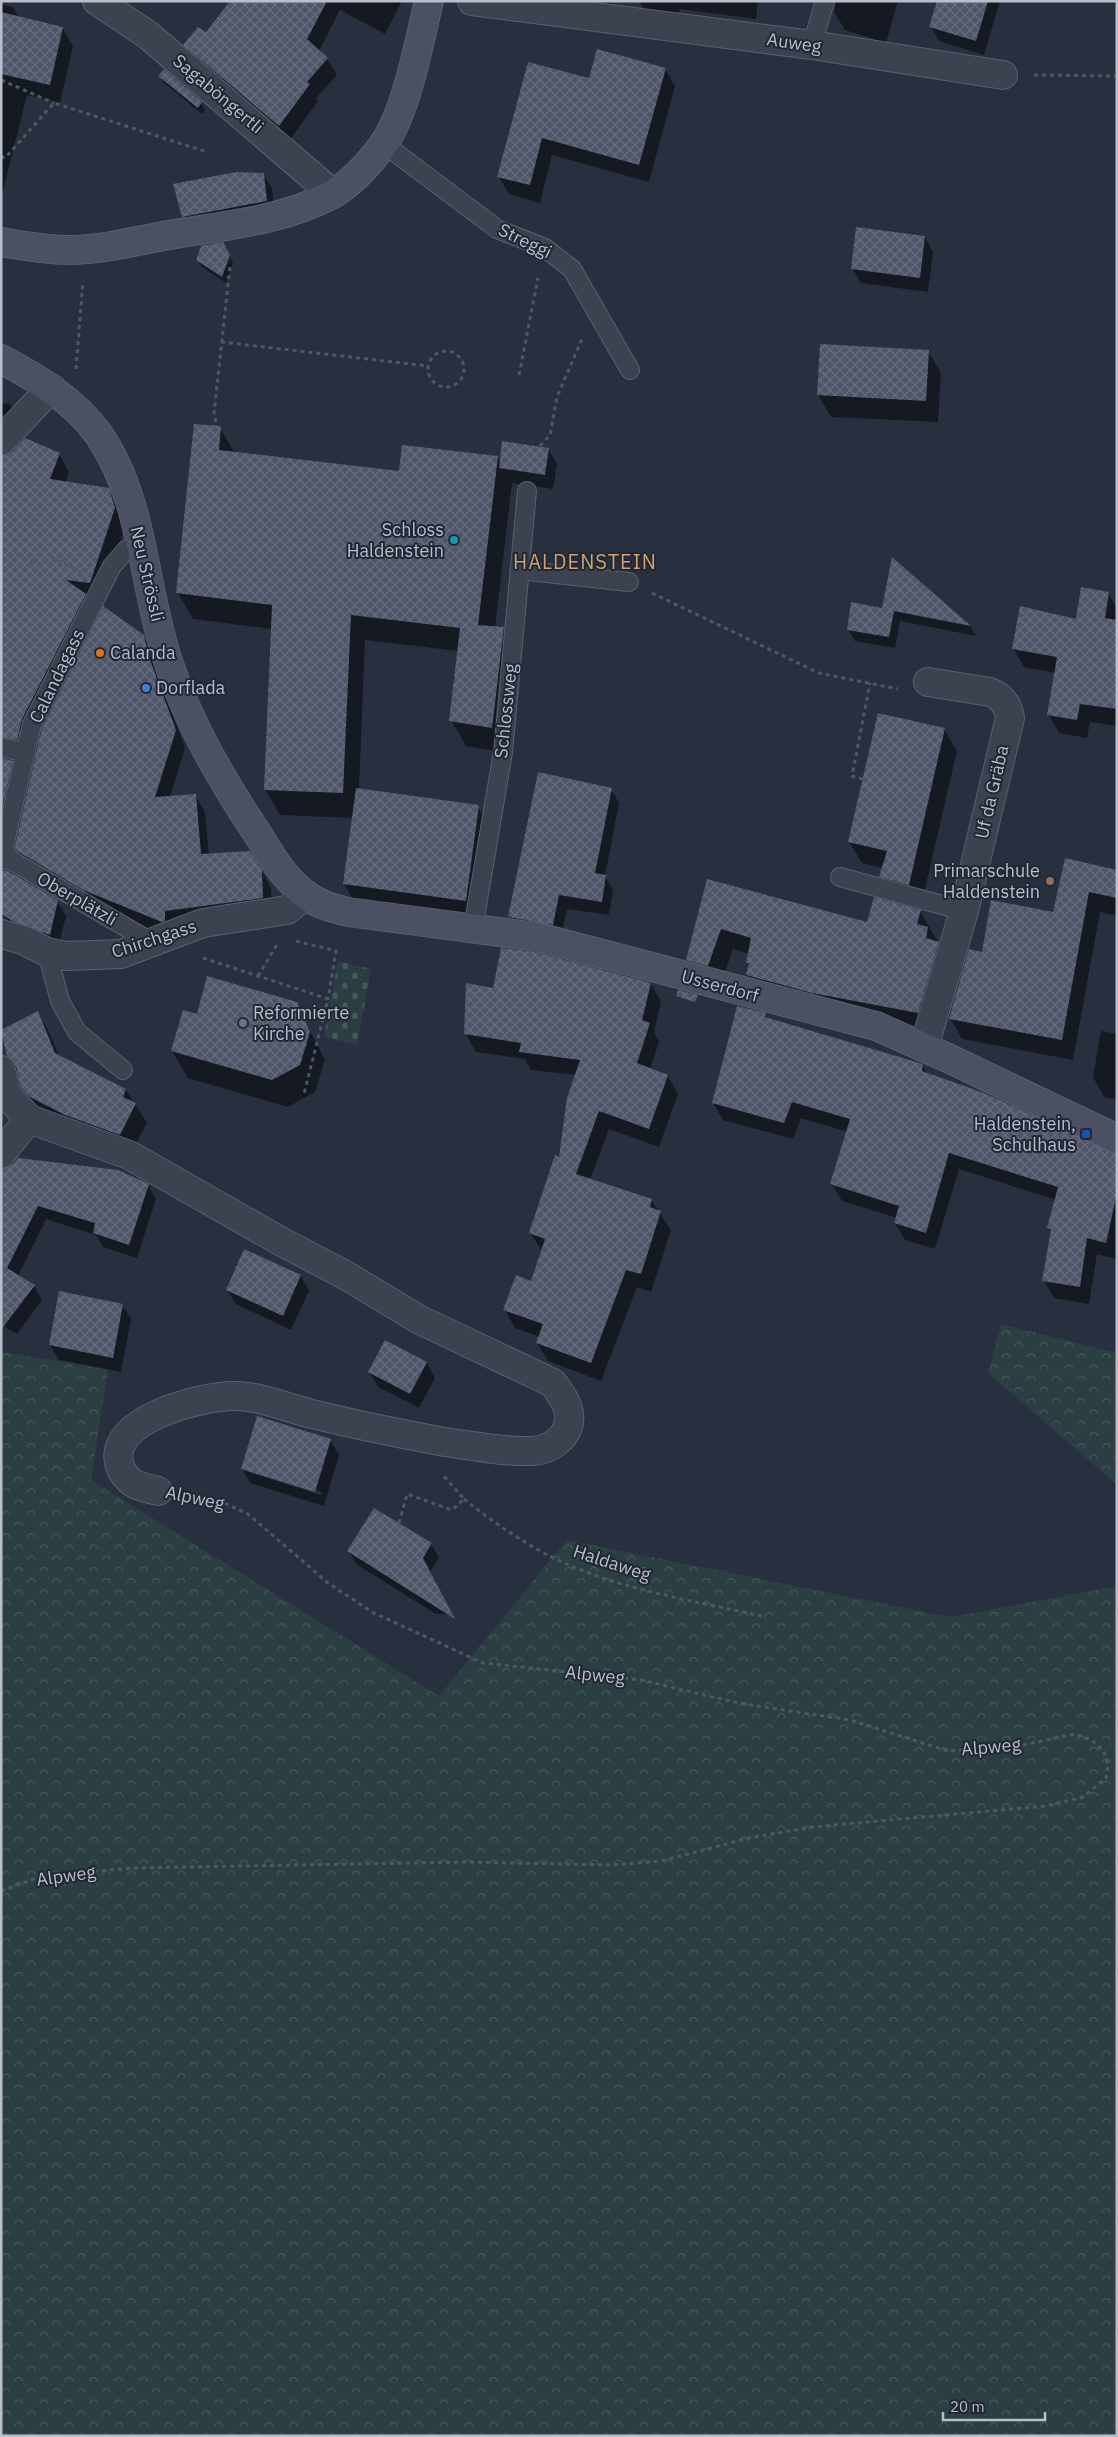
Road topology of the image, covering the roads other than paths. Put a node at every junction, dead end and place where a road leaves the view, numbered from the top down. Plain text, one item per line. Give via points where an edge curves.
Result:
1 (97, 1) edge
2 (429, 1) edge
3 (472, 1) edge
4 (825, 1) edge
5 (812, 45) junction
6 (1003, 75) road end
7 (384, 144) junction
8 (333, 194) junction
9 (1, 242) edge
10 (1, 359) edge
11 (630, 370) dead end
12 (63, 383) junction
13 (1, 441) edge
14 (527, 491) dead end
15 (139, 544) junction
16 (519, 570) junction
17 (629, 582) road end
18 (928, 682) road end
19 (1, 747) edge
20 (26, 753) junction
21 (2, 855) edge
22 (840, 877) dead end
23 (306, 895) junction
24 (964, 911) junction
25 (473, 929) junction
26 (1, 934) edge
27 (153, 943) junction
28 (47, 952) junction
29 (924, 1047) junction
30 (1, 1070) edge
31 (123, 1070) dead end
32 (29, 1119) junction
33 (1117, 1139) edge
34 (1, 1154) edge
35 (158, 1491) road end

1 - 8 street, Sagaböngertli via 148,35
2 - 7 street via 407,85
3 - 5 street, Auweg
4 - 5 lane
5 - 6 street, Auweg
7 - 8 street via 358,176
7 - 11 lane, Streggi via 497,229 545,248 572,269
8 - 9 street via 302,208 261,219 100,247 70,250
10 - 12 street, Neu Strössli
12 - 13 street
12 - 15 street, Neu Strössli via 72,405 98,434 114,461 127,489
14 - 16 lane, Schlossweg
15 - 20 lane, Calandagass via 126,550 112,566 32,724
15 - 23 street, Neu Strössli via 166,655 194,724 221,779 283,874
16 - 17 lane
16 - 25 lane, Schlossweg via 503,752
18 - 24 street, Uf da Gräba via 998,695 1008,707 1010,718
19 - 20 lane
20 - 21 lane, Calandagass
21 - 27 lane, Oberplätzli
22 - 24 lane
23 - 25 street, Usserdorf via 322,905 348,912
23 - 27 street, Chirchgass via 286,910 203,923
24 - 29 street, Uf da Gräba
25 - 29 street, Usserdorf via 538,937 876,1026
26 - 28 street, Chirchgass
27 - 28 street, Chirchgass via 121,954 92,957
28 - 31 lane via 60,1001 77,1032
29 - 33 street, Usserdorf
30 - 32 street via 7,1095
32 - 34 street
32 - 35 street, Alpweg via 129,1155 347,1276 418,1320 552,1383 565,1400 569,1414 567,1430 556,1444 532,1451 491,1449 401,1434 250,1398 220,1397 159,1414 134,1429 121,1443 118,1460 123,1475 129,1482

